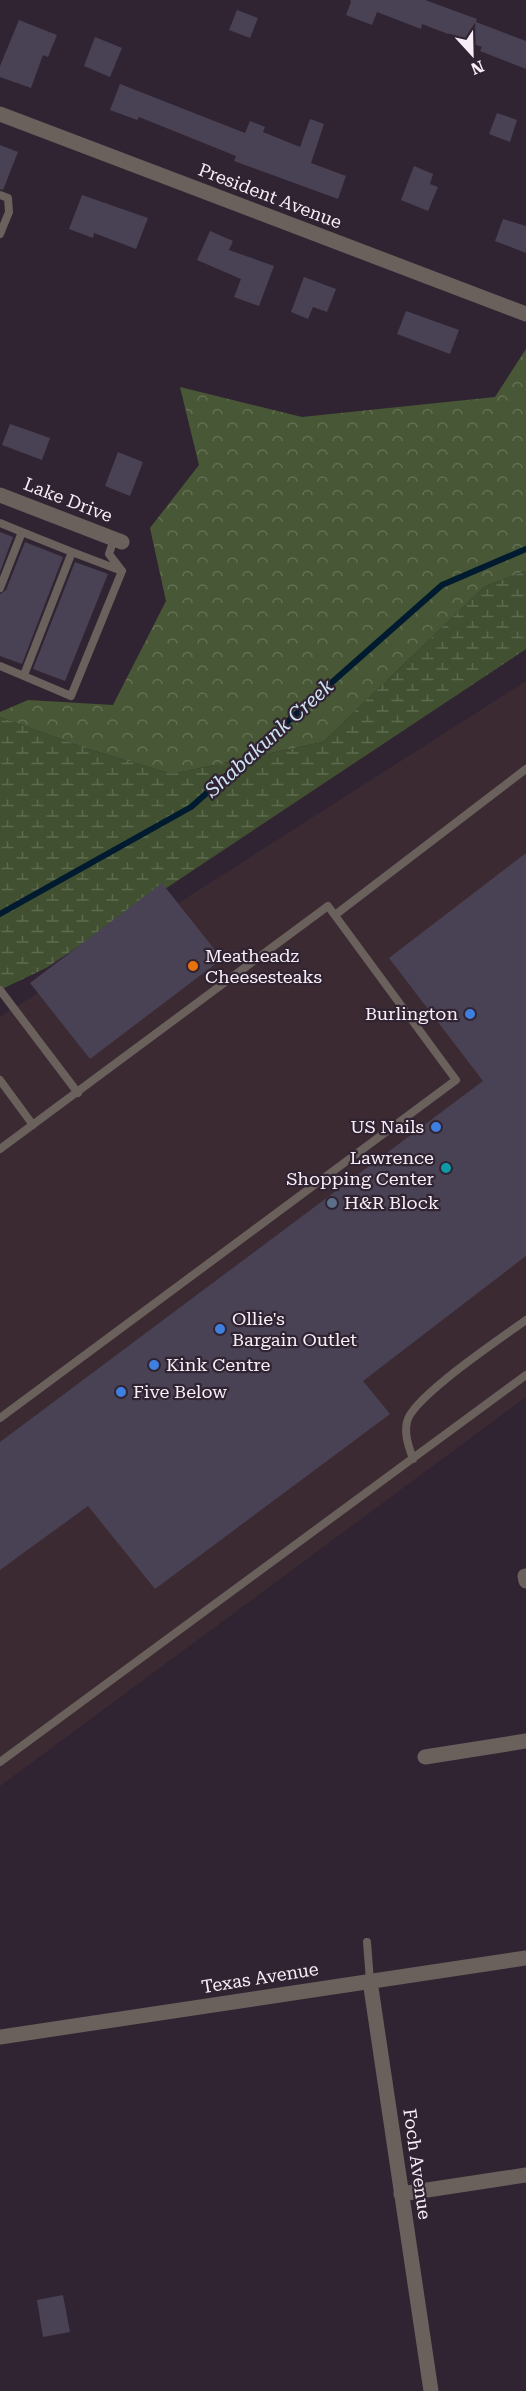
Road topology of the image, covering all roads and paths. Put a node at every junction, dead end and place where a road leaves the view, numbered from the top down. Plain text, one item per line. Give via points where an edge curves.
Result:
1 (0, 114) edge
2 (0, 195) edge
3 (0, 234) edge
4 (526, 314) edge
5 (0, 495) edge
6 (0, 523) edge
7 (22, 532) junction
8 (118, 540) joint
9 (72, 552) junction
10 (122, 571) junction
11 (0, 588) edge
12 (0, 666) edge
13 (24, 675) junction
14 (526, 769) edge
15 (335, 915) junction
16 (0, 990) edge
17 (0, 1080) edge
18 (78, 1093) junction
19 (33, 1125) junction
20 (0, 1149) edge
21 (526, 1320) edge
22 (526, 1375) edge
23 (0, 1418) edge
24 (413, 1459) junction
25 (526, 1742) edge
26 (425, 1757) dead end
27 (0, 1762) edge
28 (368, 1942) dead end
29 (526, 1958) edge
30 (370, 1981) junction
31 (0, 2037) edge
32 (526, 2175) edge
33 (401, 2194) junction
34 (430, 2391) edge

1 - 4 street, President Avenue
2 - 3 lane via 8,198 10,206
5 - 8 street, Lake Drive
6 - 7 lane
7 - 9 lane
7 - 11 lane
8 - 10 lane via 109,554
9 - 10 lane
9 - 13 lane
10 - 13 lane via 71,696
12 - 13 lane
14 - 15 lane
15 - 18 lane via 328,906
15 - 23 lane via 456,1080
16 - 18 lane
17 - 19 lane
18 - 19 lane
19 - 20 lane
21 - 24 lane via 423,1397 407,1420 406,1438
22 - 24 lane
24 - 27 lane
25 - 26 street
28 - 30 lane, Foch Avenue
29 - 30 street, Texas Avenue
30 - 31 street, Texas Avenue
30 - 33 street, Foch Avenue
32 - 33 street
33 - 34 street, Foch Avenue

